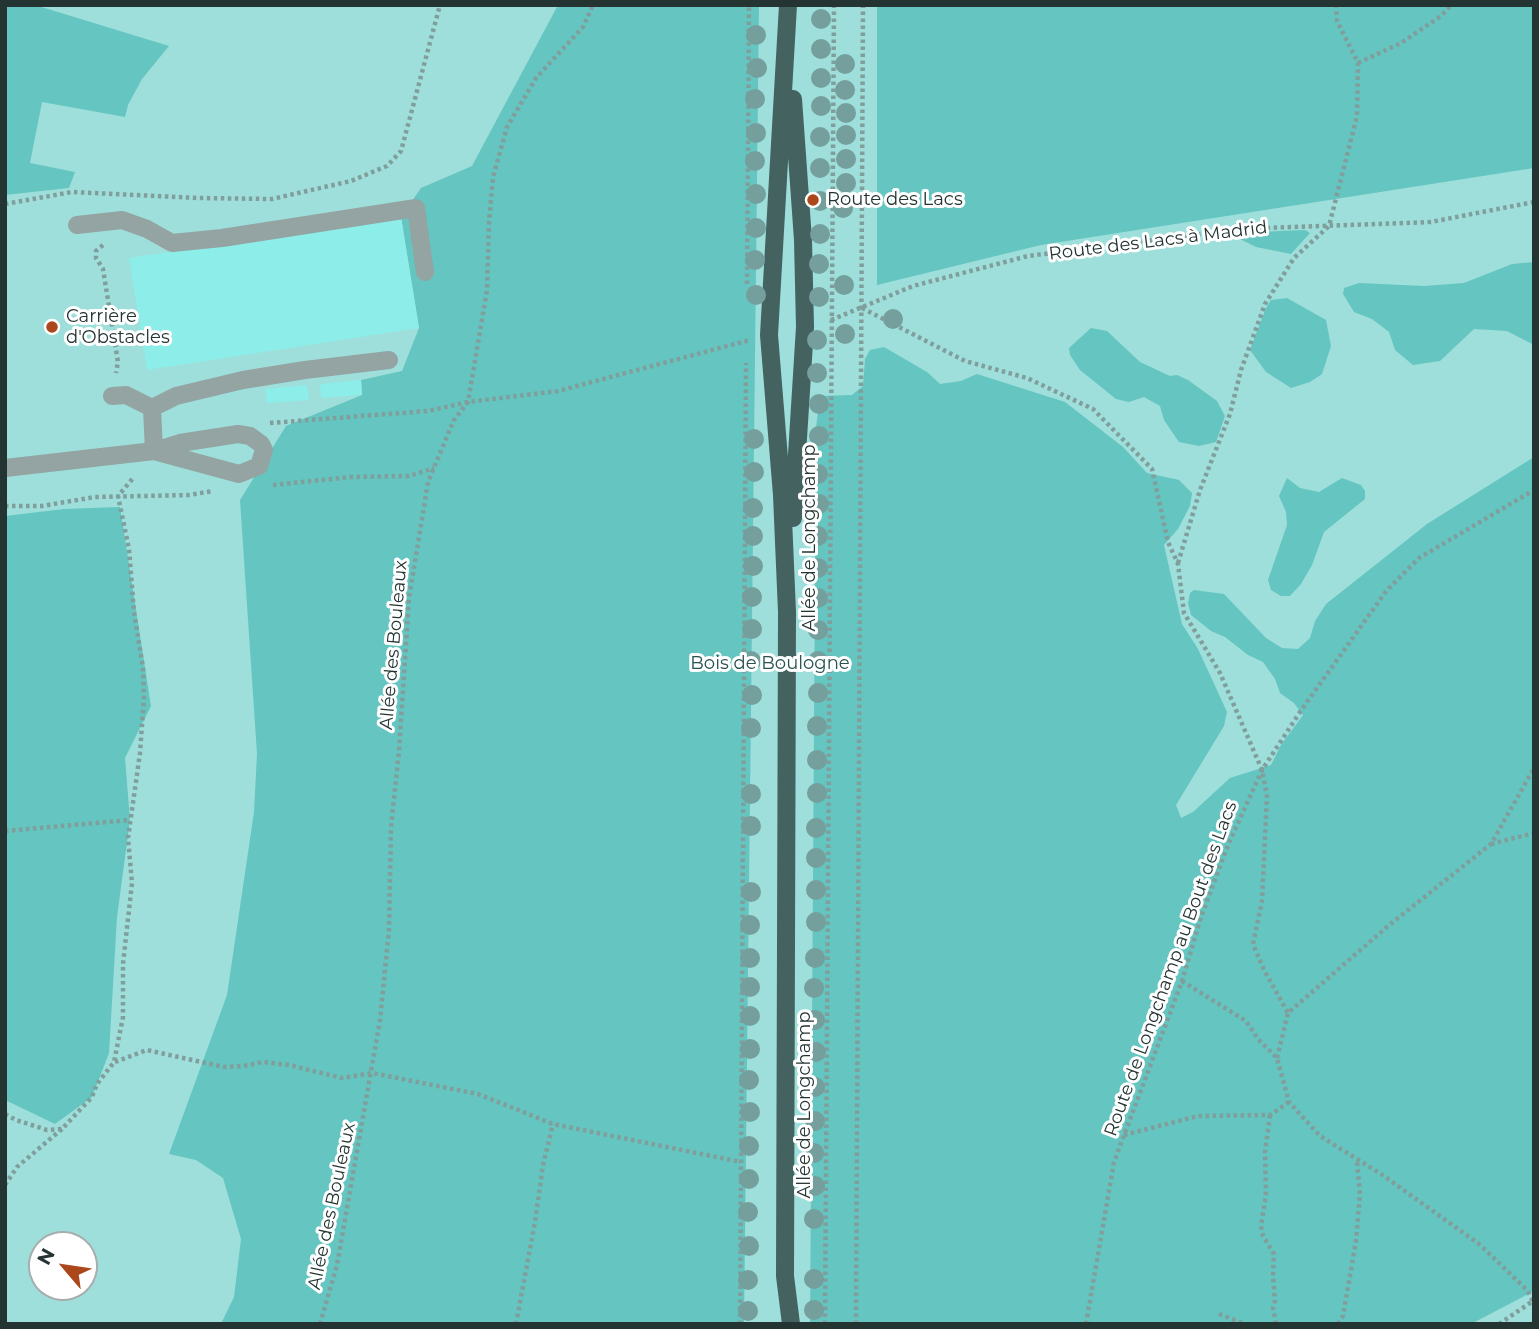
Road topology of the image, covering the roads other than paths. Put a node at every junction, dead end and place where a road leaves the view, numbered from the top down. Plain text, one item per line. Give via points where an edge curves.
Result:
1 (788, 5) edge
2 (788, 29) junction
3 (77, 225) dead end
4 (425, 272) dead end
5 (389, 360) dead end
6 (115, 396) road end
7 (152, 408) junction
8 (154, 451) junction
9 (5, 468) edge
10 (787, 612) junction
11 (785, 1276) junction
12 (777, 1324) edge
13 (791, 1324) edge

1 - 2 main road, Allée de Longchamp
2 - 10 main road, Allée de Longchamp via 805,327
2 - 10 main road, Allée de Longchamp via 769,335
3 - 4 street via 122,220 172,243 415,208
5 - 7 street via 243,380 176,396
6 - 7 street via 126,395
7 - 8 street
8 - 8 street via 239,474 259,466 264,450 250,436 238,434
8 - 9 street
10 - 11 main road, Allée de Longchamp
11 - 12 main road, Allée de Longchamp
11 - 13 main road, Allée de Longchamp

